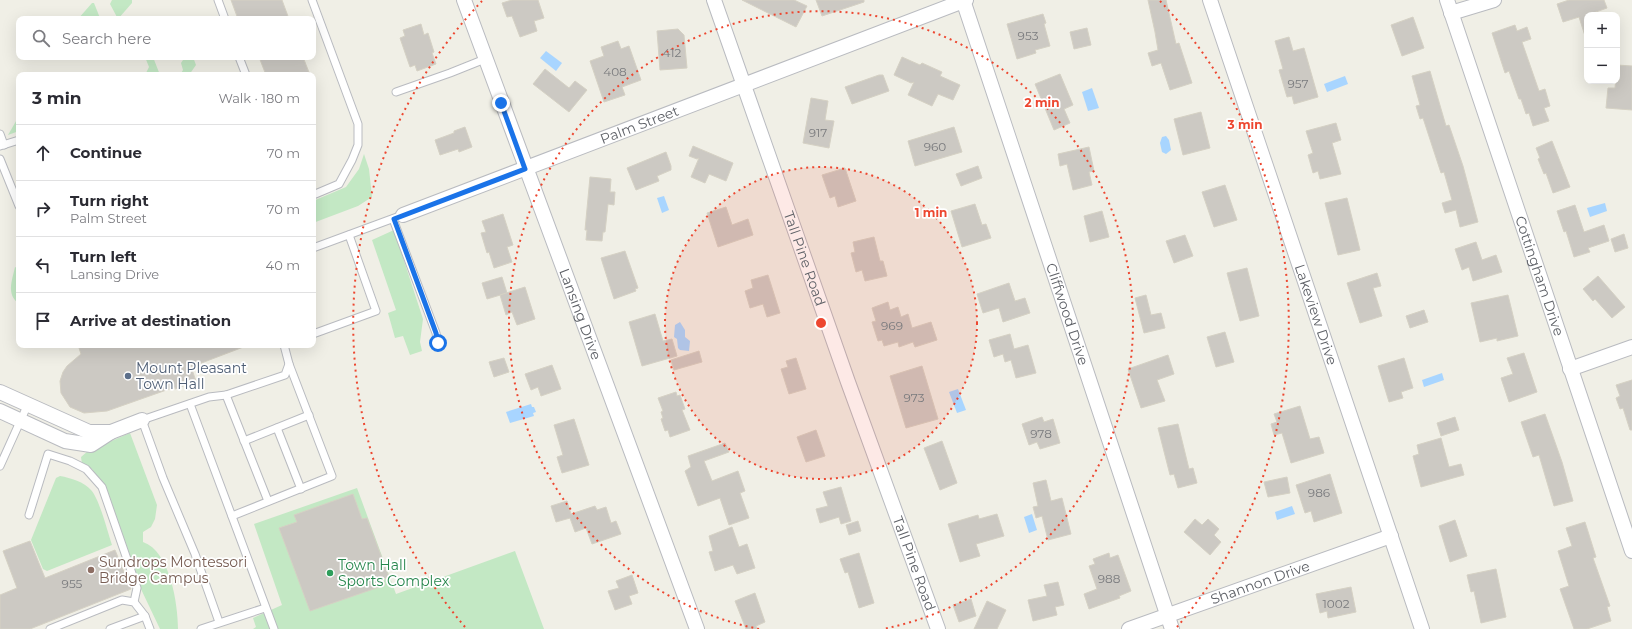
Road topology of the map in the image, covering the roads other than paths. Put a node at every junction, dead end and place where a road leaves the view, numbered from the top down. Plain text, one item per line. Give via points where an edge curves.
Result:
1 (218, 0) edge
2 (312, 0) edge
3 (464, 0) edge
4 (714, 0) edge
5 (964, 0) edge
6 (1210, 0) edge
7 (1494, 0) edge
8 (1449, 7) edge
9 (224, 16) edge
10 (485, 59) junction
11 (240, 60) edge
12 (245, 72) edge
13 (744, 84) junction
14 (396, 92) dead end
15 (0, 134) edge
16 (16, 141) edge
17 (2, 146) edge
18 (0, 159) edge
19 (525, 169) junction
20 (316, 194) edge
21 (16, 199) edge
22 (398, 217) junction
23 (349, 235) junction
24 (316, 247) edge
25 (316, 333) edge
26 (438, 345) dead end
27 (1632, 347) edge
28 (285, 348) edge
29 (289, 364) junction
30 (1570, 369) junction
31 (0, 392) edge
32 (226, 395) junction
33 (28, 404) junction
34 (190, 404) junction
35 (0, 411) edge
36 (309, 415) junction
37 (21, 420) junction
38 (142, 420) junction
39 (277, 428) junction
40 (111, 432) junction
41 (244, 441) junction
42 (0, 466) edge
43 (301, 489) junction
44 (268, 501) junction
45 (29, 515) dead end
46 (232, 516) junction
47 (1391, 536) junction
48 (1632, 551) edge
49 (134, 602) junction
50 (265, 608) junction
51 (1167, 615) junction
52 (145, 616) junction
53 (219, 622) junction
54 (50, 629) edge
55 (110, 629) edge
56 (150, 629) edge
57 (201, 629) edge
58 (274, 629) edge
59 (696, 629) edge
60 (938, 629) edge
61 (1129, 629) edge
62 (1172, 629) edge
63 (1422, 629) edge

1 - 9 lane
2 - 20 lane via 358,124 358,144 339,184
3 - 10 street, Lansing Drive
4 - 13 street, Tall Pine Road
5 - 13 street, Palm Street via 876,36
5 - 51 street, Cliffwood Drive
6 - 47 street, Lakeview Drive
7 - 8 street
8 - 30 street, Cottingham Drive
10 - 14 lane
10 - 19 street, Lansing Drive
11 - 12 lane
13 - 19 street, Palm Street
13 - 60 street, Tall Pine Road
15 - 17 lane
16 - 17 lane
18 - 21 lane
19 - 22 street, Palm Street
19 - 59 street, Lansing Drive
22 - 23 lane, Palm Street
22 - 26 lane
23 - 24 lane, Palm Street
23 - 25 lane via 376,311
27 - 30 street
28 - 29 lane
29 - 32 lane via 285,375
29 - 36 lane
30 - 48 street, Cottingham Drive
31 - 33 street
32 - 34 lane via 209,397
32 - 41 lane
33 - 37 lane
33 - 40 street via 89,432
34 - 38 lane
34 - 46 lane
35 - 37 street
36 - 39 lane
36 - 43 lane via 332,476
37 - 40 street via 65,441 78,444 91,445
37 - 42 lane
38 - 40 street
38 - 53 lane
39 - 41 lane
39 - 43 lane
41 - 44 lane
43 - 44 lane
44 - 46 lane
45 - 49 lane via 48,454 86,469 102,487 137,588
46 - 50 lane
47 - 51 street, Shannon Drive
47 - 63 street, Lakeview Drive
49 - 52 lane
49 - 54 lane via 122,600
50 - 53 lane
50 - 58 lane
51 - 61 street, Shannon Drive
51 - 62 street, Cliffwood Drive
52 - 55 lane
52 - 56 lane
53 - 57 lane

